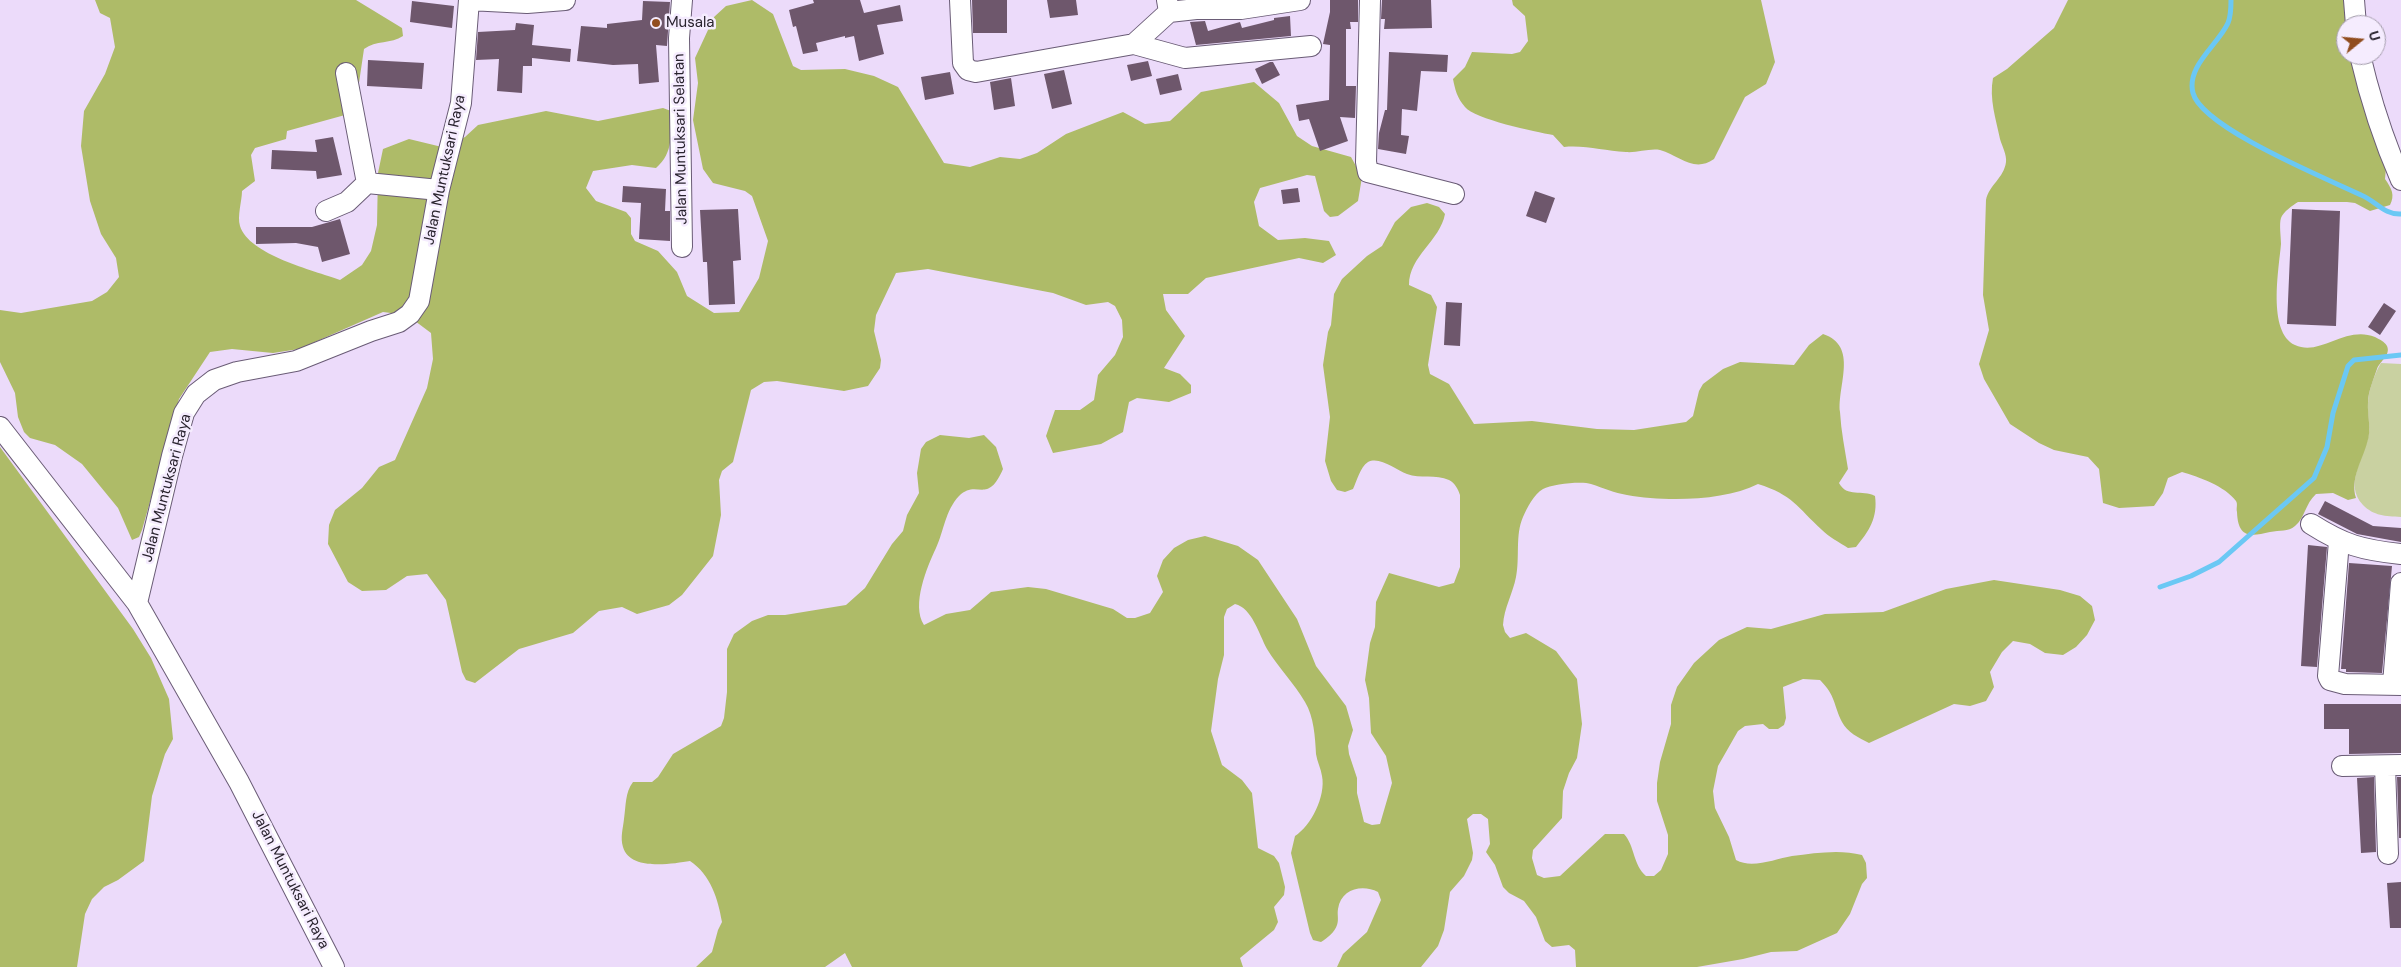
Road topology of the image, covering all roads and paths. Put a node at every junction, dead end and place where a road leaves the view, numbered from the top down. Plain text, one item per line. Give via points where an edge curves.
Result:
1 (469, 0) edge
2 (565, 0) edge
3 (682, 0) edge
4 (960, 0) edge
5 (1300, 0) edge
6 (1370, 0) edge
7 (2354, 0) edge
8 (1168, 6) edge
9 (2355, 15) edge
10 (1134, 44) junction
11 (1311, 46) dead end
12 (2362, 65) edge
13 (346, 73) dead end
14 (2401, 180) edge
15 (367, 183) junction
16 (439, 190) junction
17 (1454, 194) dead end
18 (326, 211) dead end
19 (682, 248) dead end
20 (0, 427) edge
21 (2311, 524) dead end
22 (2339, 541) junction
23 (2401, 554) edge
24 (2401, 583) edge
25 (137, 603) junction
26 (2397, 684) edge
27 (2342, 766) dead end
28 (2393, 766) edge
29 (2388, 854) dead end
30 (334, 967) edge

1 - 2 street, Jalan Muntuksari Raya via 527,3
1 - 16 street, Jalan Muntuksari Raya via 461,103
3 - 19 street, Jalan Muntuksari Selatan
4 - 10 street via 963,63 968,70 976,72
5 - 8 street via 1241,9
6 - 17 street via 1368,172
7 - 9 street
8 - 10 street
10 - 11 street via 1185,58
12 - 14 street via 2372,106
13 - 15 street
15 - 16 street
15 - 18 street via 347,202
16 - 25 street, Jalan Muntuksari Raya via 419,301 410,314 399,322 296,361 237,372 214,380 196,394 184,413
20 - 25 street
21 - 22 street
22 - 23 street via 2373,551
22 - 26 street via 2328,676 2330,680 2345,684
24 - 26 street
25 - 30 street, Jalan Muntuksari Raya via 239,782
27 - 28 street
28 - 29 street

